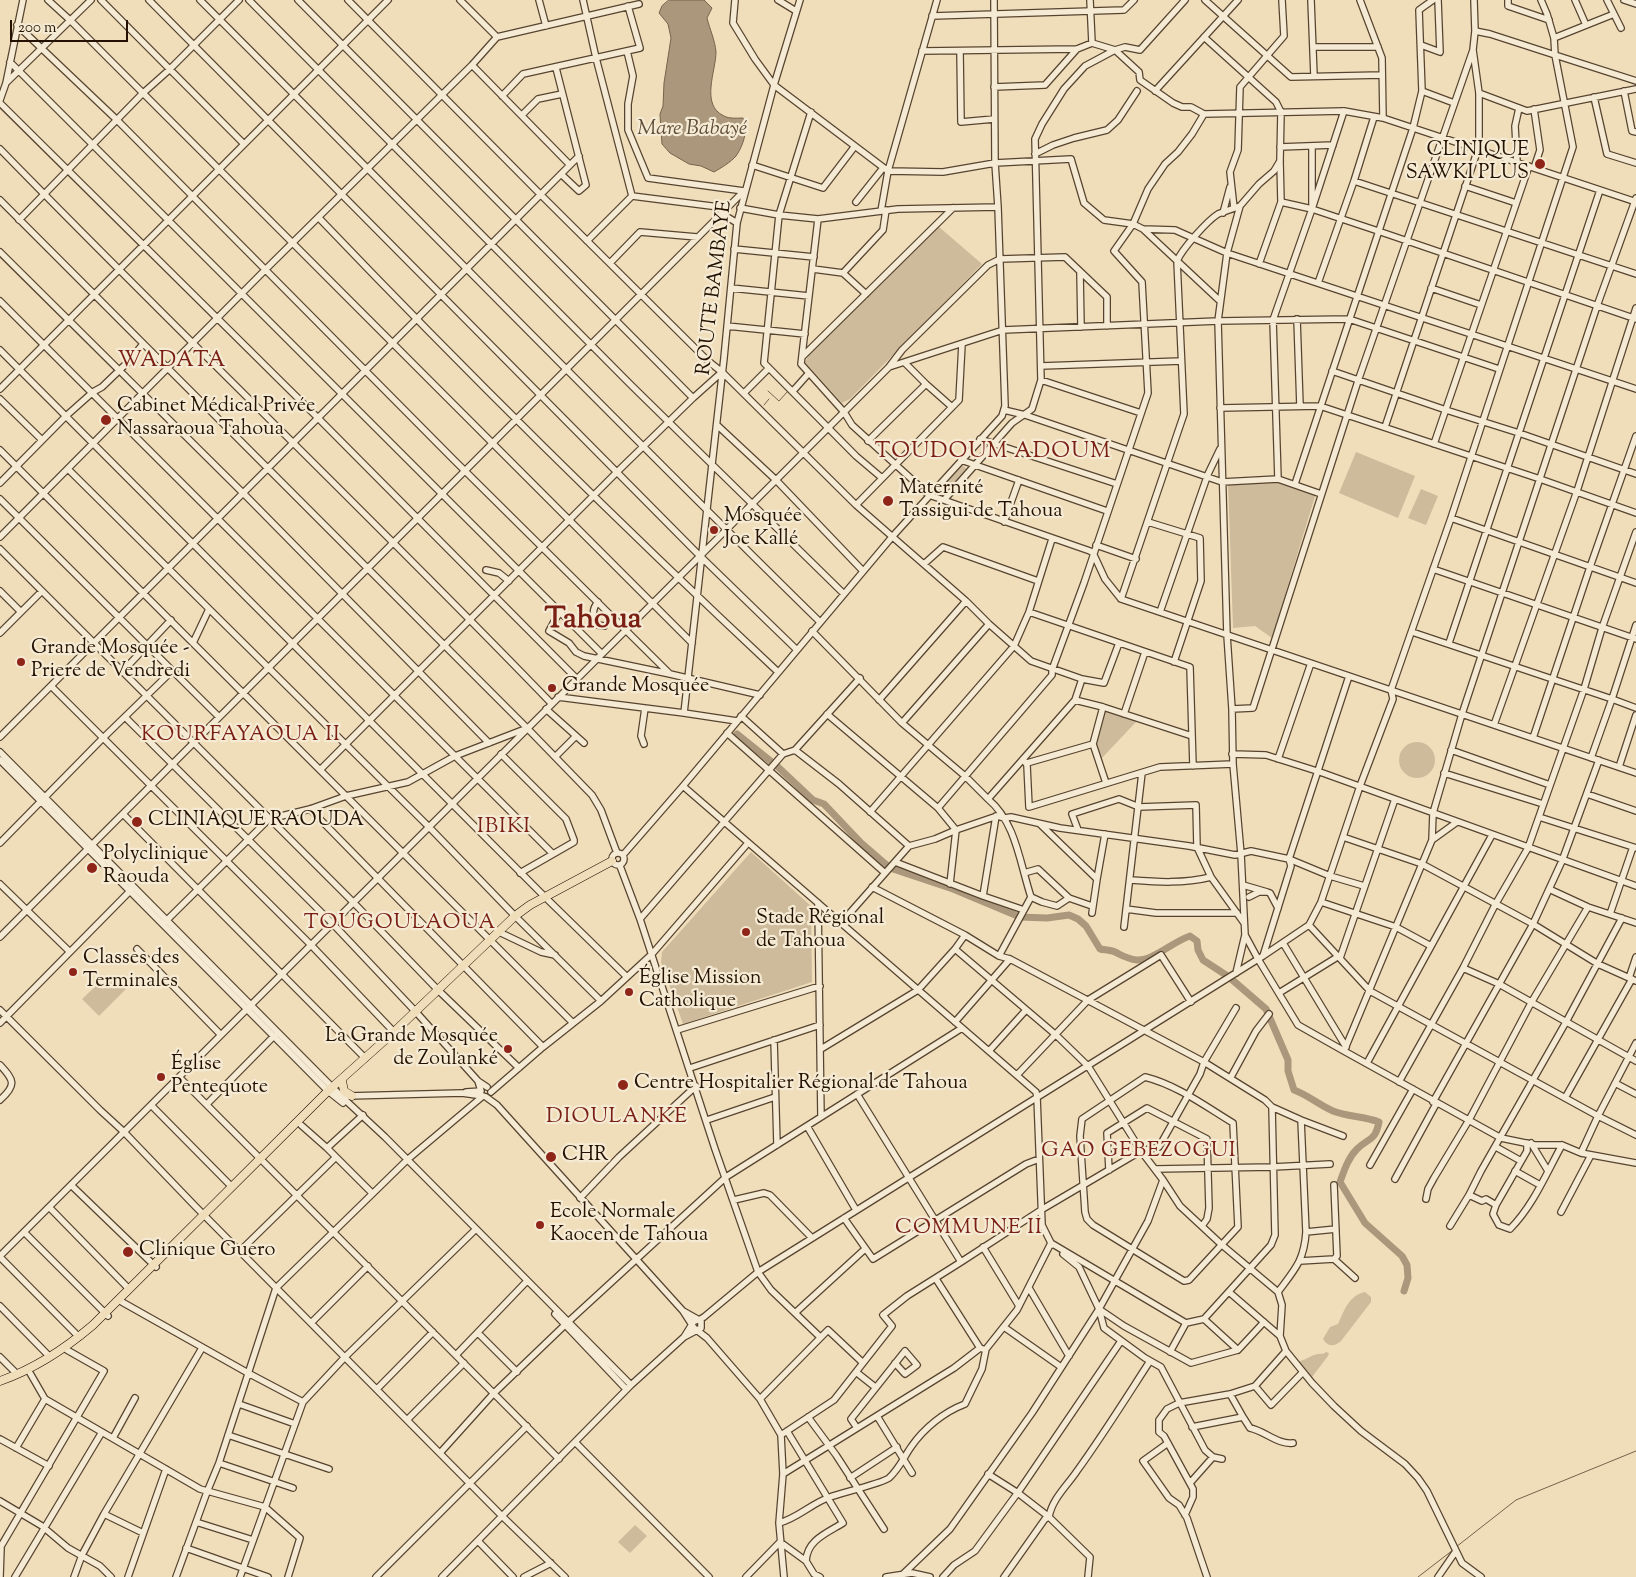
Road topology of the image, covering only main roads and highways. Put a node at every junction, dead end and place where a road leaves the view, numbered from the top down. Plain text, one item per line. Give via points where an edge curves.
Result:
1 (612, 861) road end
2 (344, 1079) junction
3 (334, 1092) junction
4 (352, 1096) road end
5 (262, 1160) junction
6 (205, 1216) junction
7 (155, 1266) junction
8 (107, 1314) junction
9 (0, 1381) edge
10 (0, 1386) edge

1 - 2 main road via 515,916
2 - 3 main road
2 - 4 main road via 344,1091
3 - 5 main road
3 - 5 main road
5 - 6 main road
5 - 6 main road via 231,1186
6 - 7 main road
7 - 8 main road
7 - 8 main road
8 - 9 main road via 50,1357
8 - 10 main road via 67,1350 30,1373

